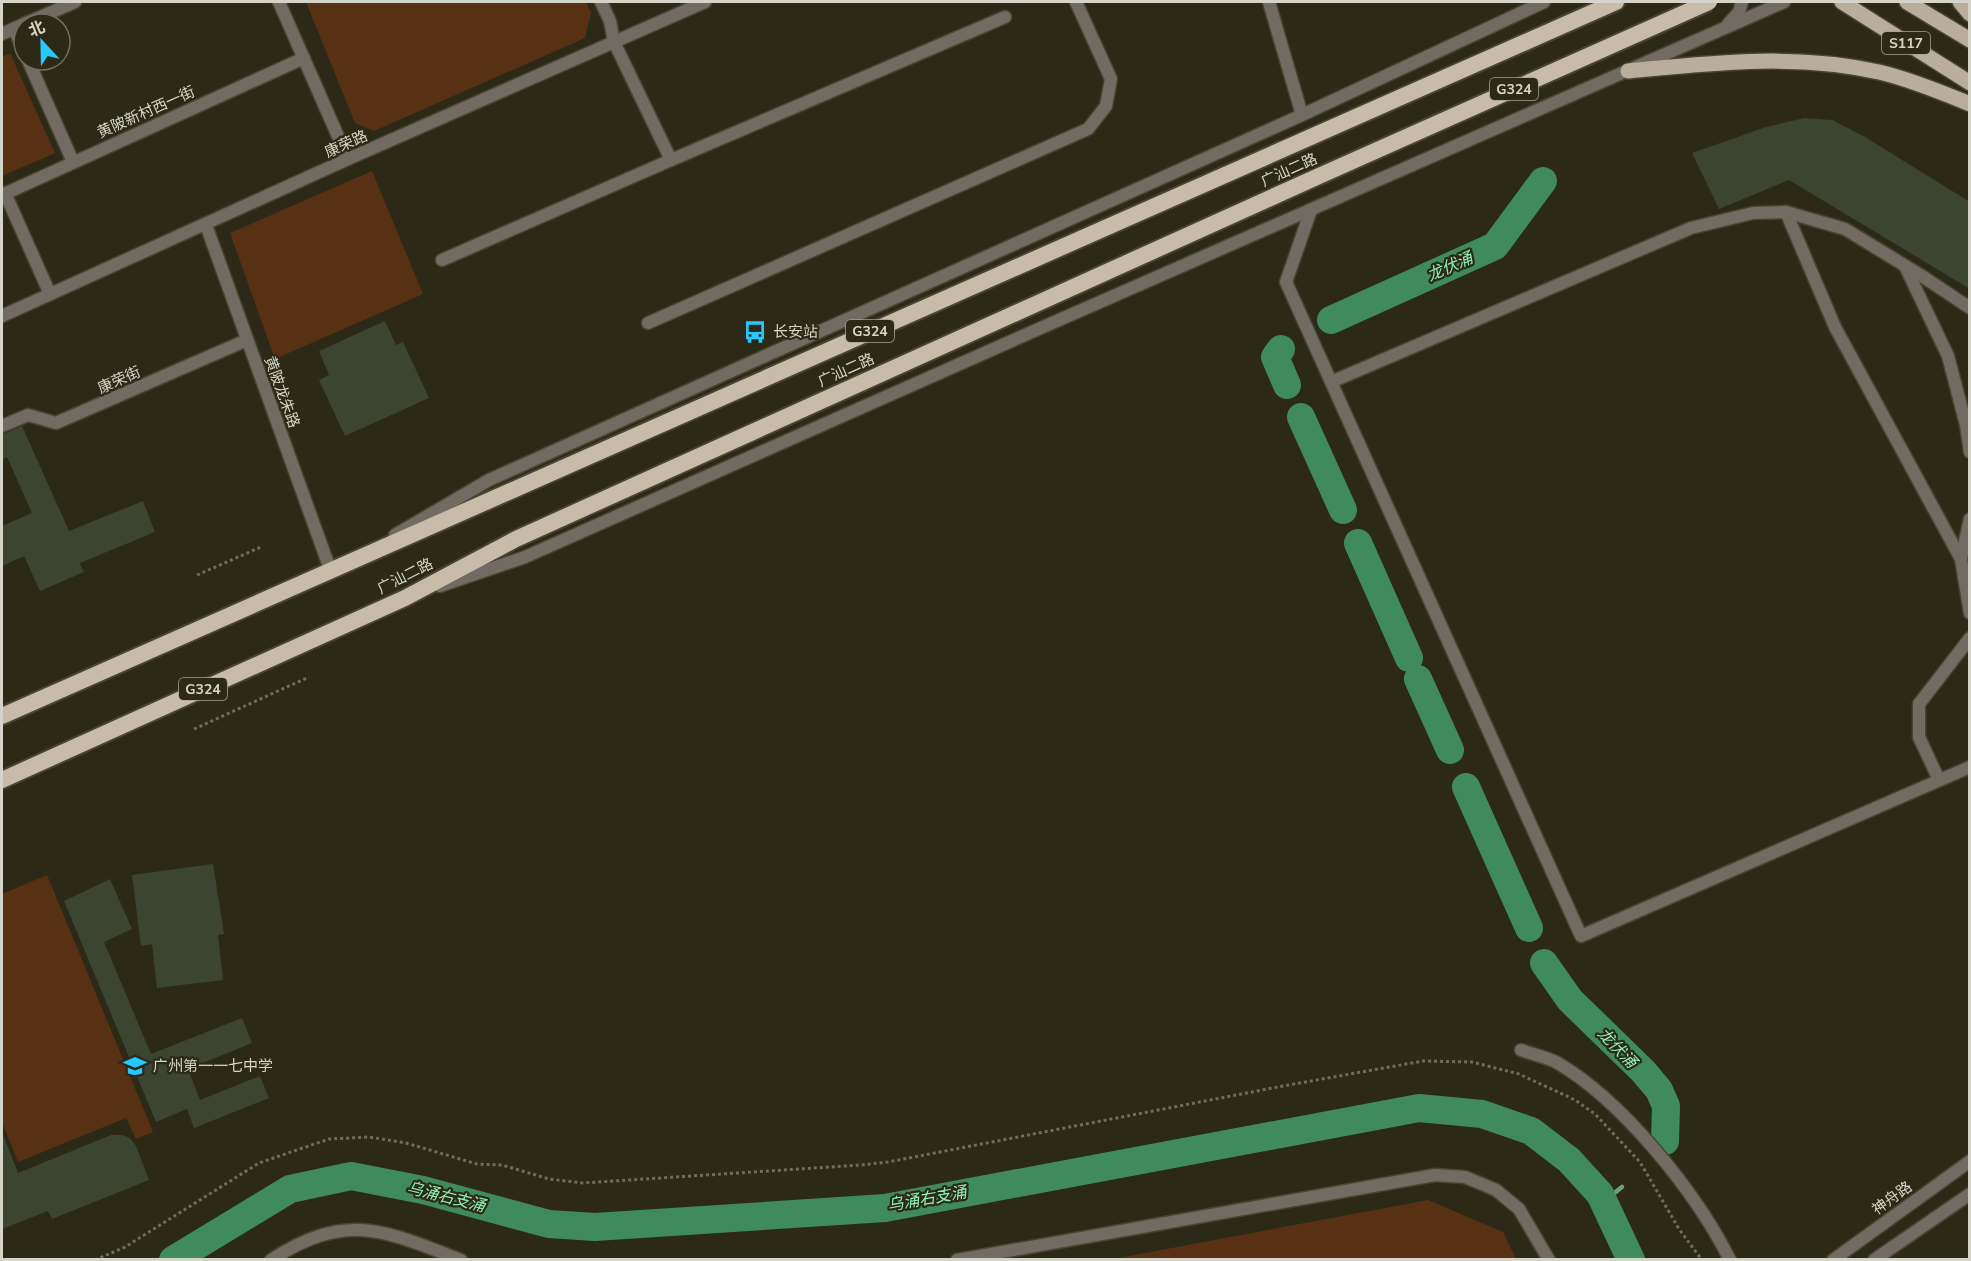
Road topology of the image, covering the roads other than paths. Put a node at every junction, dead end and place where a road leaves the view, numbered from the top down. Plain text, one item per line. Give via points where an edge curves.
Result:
1 (75, 2) edge
2 (279, 2) edge
3 (601, 2) edge
4 (705, 2) edge
5 (1076, 2) edge
6 (1269, 2) edge
7 (1544, 2) edge
8 (1616, 2) edge
9 (1709, 2) edge
10 (1742, 2) edge
11 (1784, 2) edge
12 (1842, 2) edge
13 (1907, 2) edge
14 (1960, 2) edge
15 (52, 12) edge
16 (1970, 14) edge
17 (1005, 17) dead end
18 (1728, 25) junction
19 (1970, 40) edge
20 (614, 42) junction
21 (304, 58) junction
22 (1628, 71) junction
23 (33, 72) edge
24 (1970, 83) edge
25 (1970, 104) edge
26 (1302, 115) junction
27 (348, 159) junction
28 (671, 160) junction
29 (73, 162) junction
30 (3, 194) edge
31 (1311, 210) junction
32 (1786, 212) junction
33 (206, 225) junction
34 (442, 260) dead end
35 (1905, 266) junction
36 (50, 294) junction
37 (1970, 308) edge
38 (2, 316) edge
39 (648, 323) dead end
40 (247, 340) junction
41 (1330, 382) junction
42 (2, 426) edge
43 (1970, 452) edge
44 (1970, 519) edge
45 (1961, 559) junction
46 (330, 569) junction
47 (405, 598) junction
48 (1970, 613) edge
49 (1970, 639) edge
50 (2, 716) edge
51 (1970, 767) edge
52 (2, 780) edge
53 (1939, 780) junction
54 (1521, 1050) dead end
55 (1970, 1161) edge
56 (1970, 1194) edge
57 (271, 1260) edge
58 (462, 1260) edge
59 (957, 1260) edge
60 (1549, 1260) edge
61 (1730, 1260) edge
62 (1833, 1260) edge
63 (1874, 1260) edge

1 - 15 street
2 - 21 street
3 - 20 street
4 - 20 street, 康荣路
5 - 39 street via 1111,79 1106,106 1088,129
6 - 26 street
7 - 26 street
8 - 46 highway, 广汕二路 / G324
9 - 47 highway, 广汕二路 / G324, bridge via 516,539
10 - 18 street
11 - 18 street
12 - 24 main road, S117
13 - 19 main road, S117
14 - 16 main road
17 - 28 street
18 - 22 street
20 - 27 street, 康荣路
20 - 28 street
21 - 27 street
21 - 29 street, 黄陂新村西一街
22 - 25 main road via 1792,61 1879,72
22 - 31 street
23 - 29 street
26 - 46 street via 489,480
27 - 33 street, 康荣路
28 - 34 street
29 - 30 street, 黄陂新村西一街
30 - 36 street
31 - 41 street via 1286,282
31 - 47 street via 525,557
32 - 35 street via 1845,229
32 - 41 street via 1753,213 1691,228
32 - 45 street via 1835,327
33 - 36 street, 康荣路
33 - 40 street, 黄陂龙朱路
35 - 37 street
35 - 43 street via 1948,356
36 - 38 street, 康荣路
40 - 42 street, 康荣街 via 56,423 28,415
40 - 46 street, 黄陂龙朱路
41 - 53 street via 1581,936
44 - 45 street
45 - 48 street
46 - 50 highway, 广汕二路 / G324
47 - 52 highway, 广汕二路 / G324
49 - 53 street via 1919,704 1919,737
51 - 53 street
54 - 61 street via 1555,1062 1591,1087 1633,1126 1702,1210
55 - 62 street, 神舟路
56 - 63 street
57 - 58 street via 309,1238 356,1228 387,1234
59 - 60 street via 1435,1175 1466,1177 1496,1191 1519,1209

